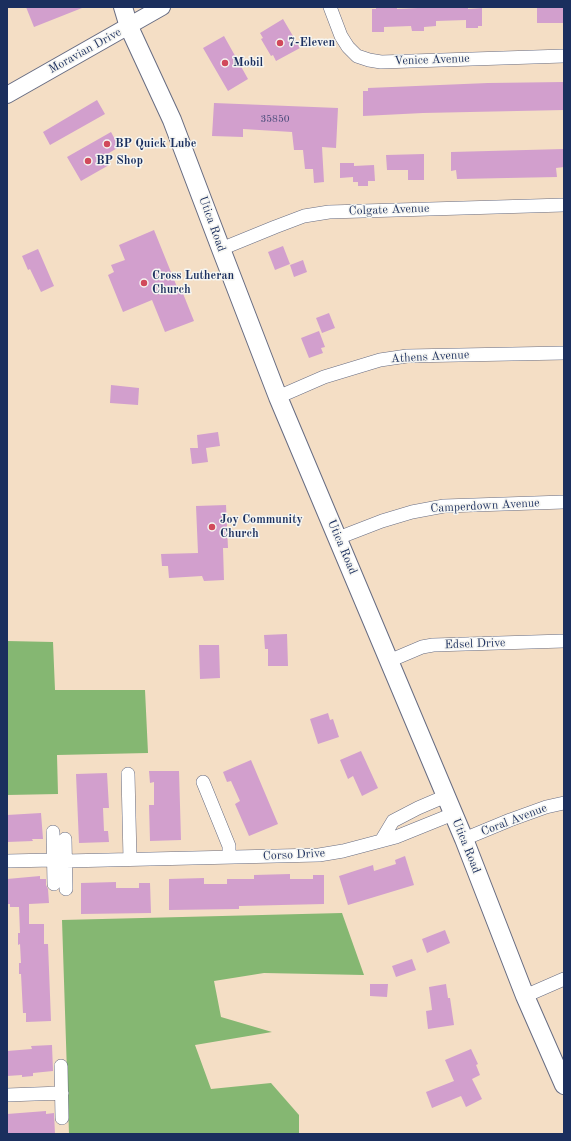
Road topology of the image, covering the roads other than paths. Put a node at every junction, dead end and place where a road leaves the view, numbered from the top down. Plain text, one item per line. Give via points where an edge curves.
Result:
1 (123, 7) edge
2 (162, 7) edge
3 (330, 7) edge
4 (129, 27) junction
5 (564, 56) edge
6 (7, 95) edge
7 (564, 205) edge
8 (220, 249) junction
9 (564, 352) edge
10 (278, 397) junction
11 (564, 502) edge
12 (338, 538) junction
13 (564, 641) edge
14 (389, 661) junction
15 (128, 774) dead end
16 (203, 782) dead end
17 (446, 796) junction
18 (564, 803) edge
19 (454, 814) junction
20 (53, 832) dead end
21 (65, 838) dead end
22 (464, 839) junction
23 (381, 841) junction
24 (229, 857) junction
25 (130, 859) junction
26 (7, 861) edge
27 (59, 861) junction
28 (54, 884) dead end
29 (66, 889) dead end
30 (564, 979) edge
31 (525, 996) junction
32 (61, 1066) dead end
33 (564, 1085) edge
34 (62, 1093) junction
35 (7, 1095) edge
36 (62, 1118) dead end

1 - 4 main road, Utica Road
2 - 4 street, Moravian Drive
3 - 5 street, Venice Avenue via 348,47 357,56 370,60 381,62
4 - 6 street, Moravian Drive
4 - 8 main road, Utica Road via 172,120
7 - 8 street, Colgate Avenue via 329,212 304,216 274,226
8 - 10 main road, Utica Road
9 - 10 street, Athens Avenue via 407,356 380,360 324,377
10 - 12 main road, Utica Road
11 - 12 street, Camperdown Avenue via 444,506 382,521
12 - 14 main road, Utica Road
13 - 14 street, Edsel Drive via 433,645
14 - 17 main road, Utica Road
15 - 25 street
16 - 24 street via 229,846
17 - 19 main road, Utica Road
17 - 23 street via 393,821
18 - 22 street, Coral Avenue via 517,817
19 - 22 main road, Utica Road
19 - 23 street, Corso Drive
20 - 27 street
21 - 27 street
22 - 31 main road, Utica Road
23 - 24 street, Corso Drive via 318,855
24 - 25 street, Corso Drive
25 - 27 street, Corso Drive
26 - 27 street, Corso Drive
27 - 28 street
27 - 29 street
30 - 31 street
31 - 33 main road, Utica Road
32 - 34 street
34 - 35 street
34 - 36 street

